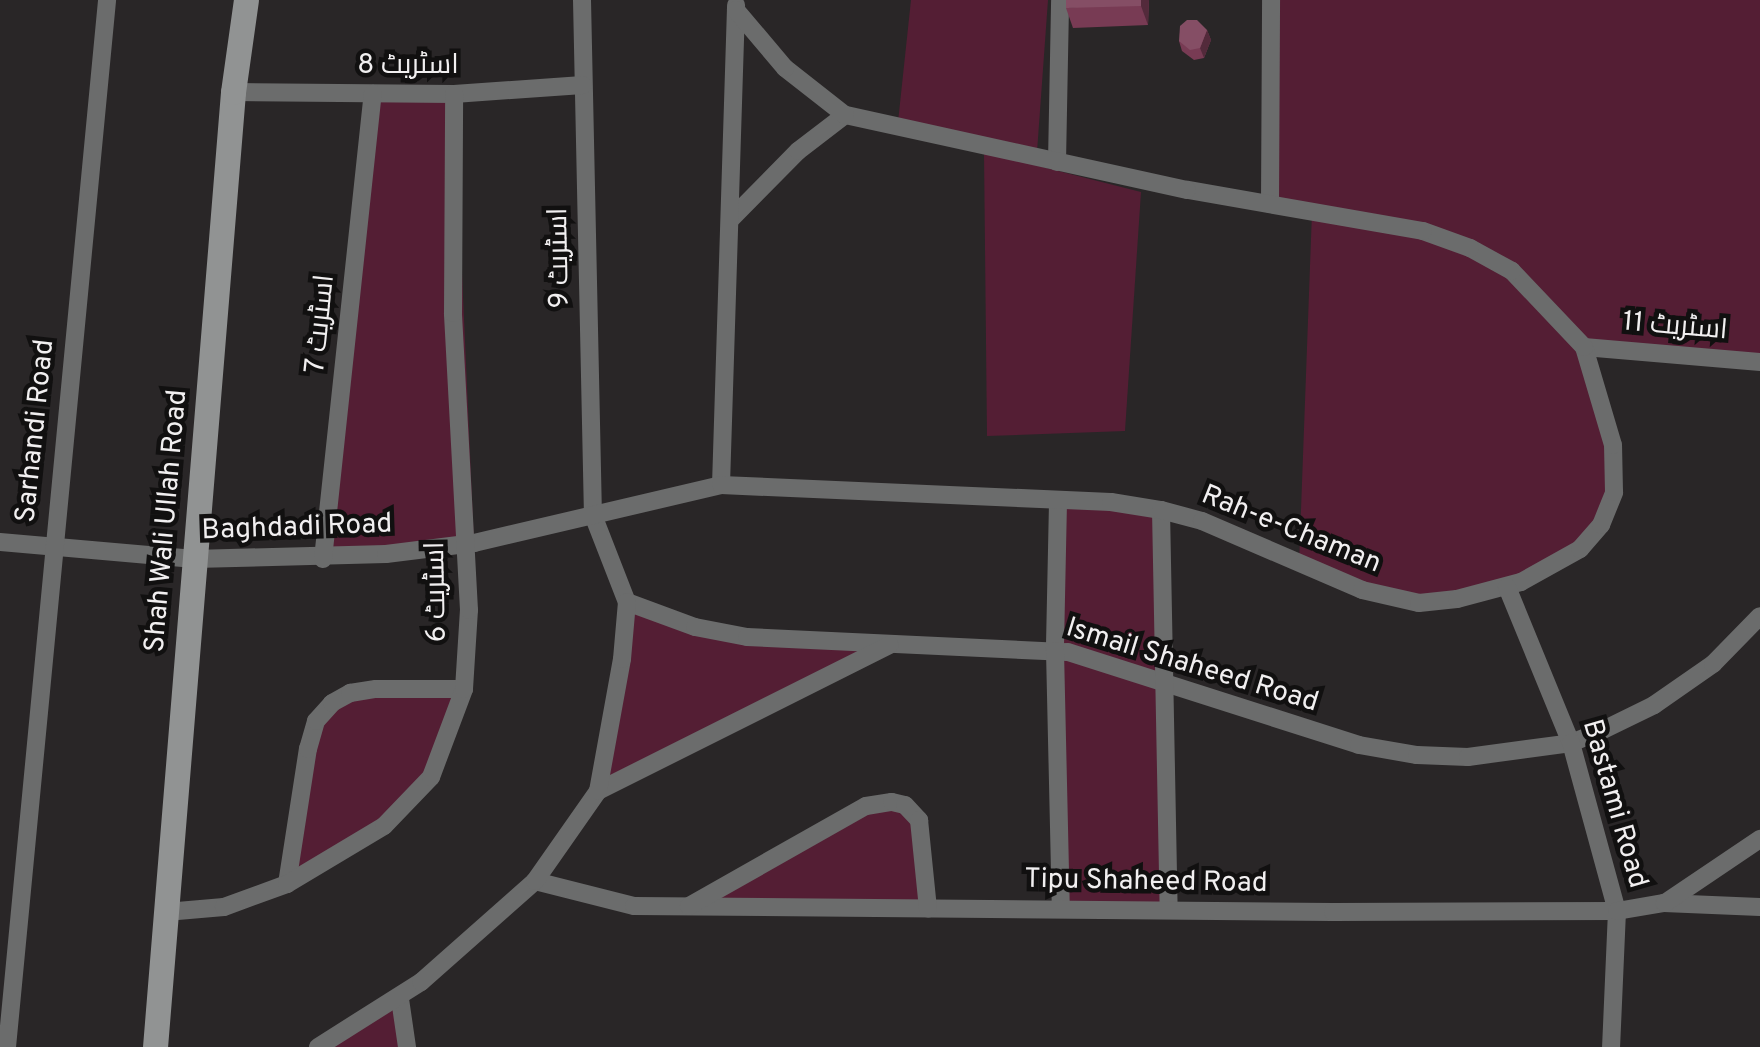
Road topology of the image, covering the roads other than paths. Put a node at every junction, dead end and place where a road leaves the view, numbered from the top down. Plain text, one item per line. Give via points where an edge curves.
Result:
1 (106, 0) edge
2 (246, 0) edge
3 (582, 0) edge
4 (1060, 0) edge
5 (1271, 0) edge
6 (736, 5) edge
7 (583, 84) junction
8 (233, 92) junction
9 (373, 94) junction
10 (454, 94) junction
11 (845, 115) junction
12 (1058, 162) junction
13 (1270, 204) junction
14 (730, 220) junction
15 (1584, 346) junction
16 (1760, 362) edge
17 (722, 485) junction
18 (1058, 502) junction
19 (1161, 510) junction
20 (593, 515) junction
21 (0, 542) edge
22 (464, 545) junction
23 (52, 550) junction
24 (194, 559) junction
25 (323, 559) junction
26 (1507, 587) junction
27 (627, 602) junction
28 (1760, 616) edge
29 (894, 643) junction
30 (1056, 651) junction
31 (1163, 680) junction
32 (464, 688) junction
33 (1570, 743) junction
34 (598, 790) junction
35 (1760, 840) edge
36 (535, 881) junction
37 (287, 884) junction
38 (1664, 904) junction
39 (688, 906) junction
40 (1760, 907) edge
41 (1061, 908) junction
42 (928, 909) junction
43 (1169, 910) junction
44 (1616, 911) junction
45 (166, 912) junction
46 (400, 999) junction
47 (8, 1047) edge
48 (155, 1047) edge
49 (318, 1047) edge
50 (407, 1047) edge
51 (1611, 1047) edge

1 - 23 street, Sarhandi Road
2 - 8 street, Shah Wali Ullah Road
3 - 7 street, اسٹریٹ 9
4 - 12 street
5 - 13 street
6 - 11 street, Rah-e-Chaman via 785,68
6 - 14 street
7 - 10 street, اسٹریٹ 8
7 - 20 street, اسٹریٹ 9
8 - 9 street, اسٹریٹ 8
8 - 24 street, Shah Wali Ullah Road
9 - 10 street, اسٹریٹ 8
9 - 25 street, اسٹریٹ 7
10 - 22 street, اسٹریٹ 6
11 - 12 street, Rah-e-Chaman
11 - 14 street via 798,151
12 - 13 street, Rah-e-Chaman
13 - 15 street, Rah-e-Chaman via 1423,231 1470,248 1512,271
14 - 17 street
15 - 16 street, اسٹریٹ 11
15 - 26 street, Rah-e-Chaman via 1614,445 1614,492 1602,525 1580,549
17 - 18 street, Rah-e-Chaman
17 - 20 street, Rah-e-Chaman
18 - 19 street, Rah-e-Chaman
18 - 30 street
19 - 26 street, Rah-e-Chaman via 1396,600 1457,599
19 - 31 street
20 - 22 street, Baghdadi Road
20 - 27 street
21 - 23 street, Baghdadi Road
22 - 25 street, Baghdadi Road
22 - 32 street, اسٹریٹ 6
23 - 24 street, Baghdadi Road
23 - 47 street, Sarhandi Road
24 - 25 street, Baghdadi Road
24 - 45 street, Shah Wali Ullah Road
26 - 33 street, Bastami Road
27 - 29 street via 747,637
27 - 34 street
28 - 33 street, Ismail Shaheed Road via 1713,664 1654,705
29 - 30 street, Ismail Shaheed Road
29 - 34 street, Ismail Shaheed Road
30 - 31 street, Ismail Shaheed Road
30 - 41 street
31 - 33 street, Ismail Shaheed Road via 1359,745 1418,755 1468,757
31 - 43 street
32 - 37 street, اسٹریٹ 6 via 431,777 384,826
32 - 37 street via 376,689 332,703 316,722 308,749
33 - 44 street, Bastami Road
34 - 36 street
35 - 38 street
36 - 39 street, Tipu Shaheed Road via 634,906
36 - 46 street
37 - 45 street, اسٹریٹ 6 via 224,907
38 - 40 street, Tipu Shaheed Road
38 - 44 street, Tipu Shaheed Road
39 - 42 street, Tipu Shaheed Road
39 - 42 street via 866,806 892,802 919,820
41 - 42 street, Tipu Shaheed Road
41 - 43 street, Tipu Shaheed Road
43 - 44 street, Tipu Shaheed Road
44 - 51 street, Bastami Road
45 - 48 street, Shah Wali Ullah Road
46 - 49 street
46 - 50 street

